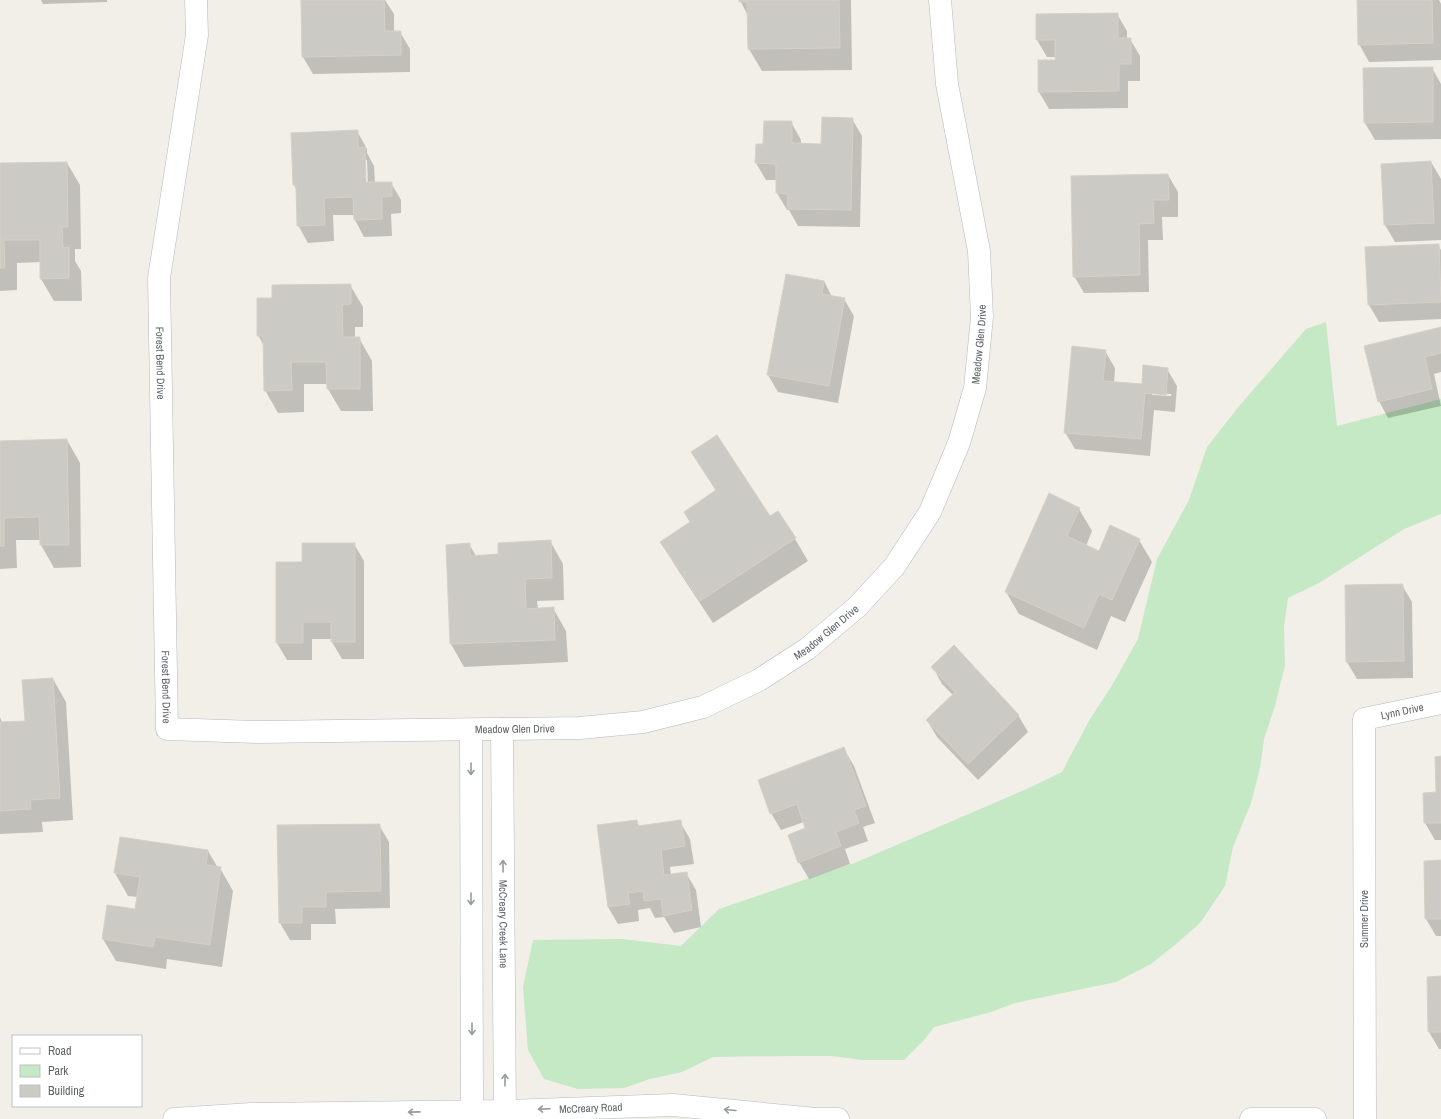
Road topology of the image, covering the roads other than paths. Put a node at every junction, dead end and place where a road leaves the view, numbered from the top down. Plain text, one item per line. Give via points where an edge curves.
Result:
1 (196, 0) edge
2 (940, 0) edge
3 (1441, 703) edge
4 (1364, 719) joint
5 (167, 729) joint
6 (502, 729) junction
7 (471, 730) junction
8 (472, 1115) edge
9 (505, 1115) edge
10 (174, 1119) edge
11 (838, 1119) edge
12 (1251, 1119) edge
13 (1315, 1119) edge
14 (1365, 1119) edge

1 - 5 street, Forest Bend Drive via 197,35 159,278
2 - 6 street, Meadow Glen Drive via 947,84 979,251 982,317 975,388 959,443 930,512 894,567 857,607 808,649 759,680 703,707 643,722 580,728
3 - 4 street, Lynn Drive
4 - 14 street, Summer Drive
5 - 7 street, Meadow Glen Drive via 259,732
6 - 7 street, Meadow Glen Drive
9 -> 6 street, McCreary Creek Lane
7 -> 8 street
8 - 9 street, McCreary Road
8 -> 10 street, McCreary Road via 251,1114
11 -> 9 street, McCreary Road via 673,1105
12 - 13 street

